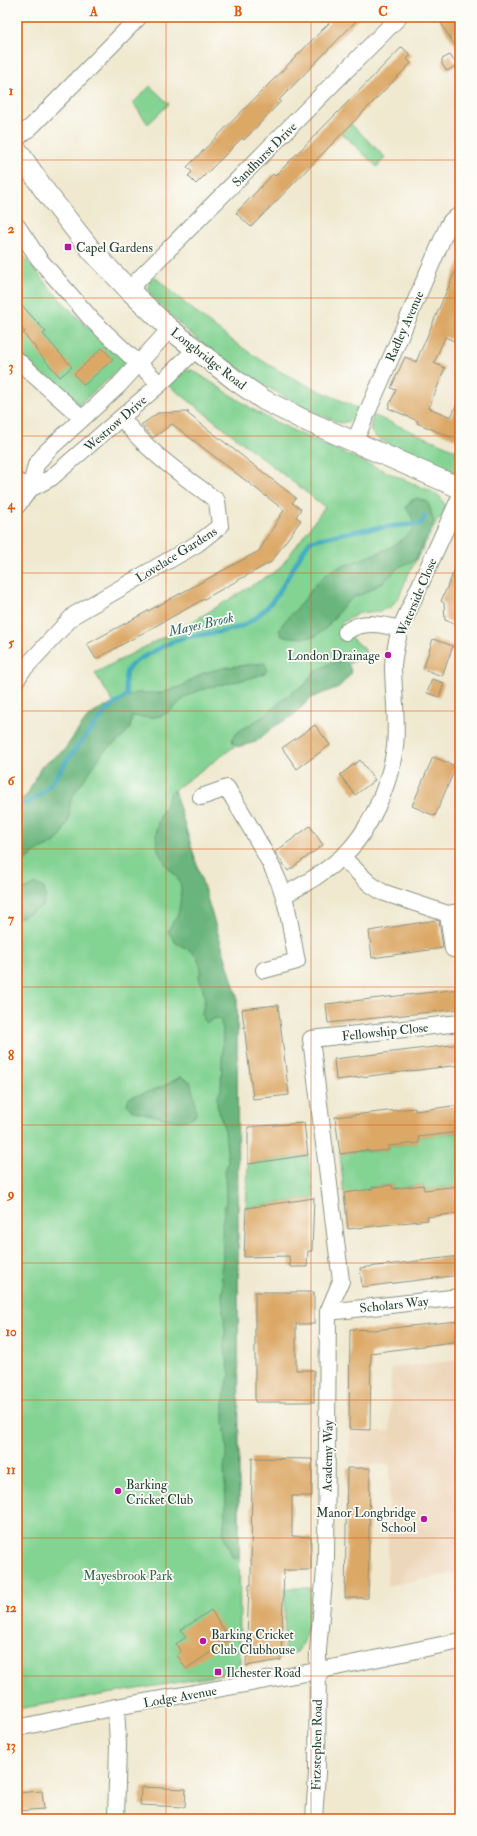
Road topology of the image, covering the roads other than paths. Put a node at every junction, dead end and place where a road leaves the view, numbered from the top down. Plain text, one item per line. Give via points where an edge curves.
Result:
1 (139, 17) edge
2 (399, 17) edge
3 (17, 138) edge
4 (17, 150) edge
5 (460, 215) edge
6 (17, 226) edge
7 (130, 291) junction
8 (170, 329) junction
9 (195, 350) junction
10 (17, 360) edge
11 (140, 364) junction
12 (160, 384) junction
13 (82, 418) junction
14 (122, 418) junction
15 (354, 443) junction
16 (23, 485) edge
17 (460, 488) edge
18 (460, 497) edge
19 (17, 506) edge
20 (400, 629) junction
21 (346, 632) dead end
22 (17, 679) edge
23 (201, 796) dead end
24 (342, 857) junction
25 (284, 895) junction
26 (454, 913) edge
27 (460, 948) edge
28 (264, 970) dead end
29 (460, 1023) edge
30 (460, 1297) edge
31 (328, 1312) junction
32 (460, 1641) edge
33 (317, 1671) junction
34 (116, 1707) junction
35 (17, 1728) edge
36 (116, 1819) edge
37 (314, 1819) edge

1 - 3 street via 32,126
2 - 7 street, Sandhurst Drive
4 - 7 main road, Longbridge Road via 92,251
5 - 15 street, Radley Avenue via 448,226
6 - 11 street via 39,259 88,314
7 - 8 main road, Longbridge Road
8 - 9 main road, Longbridge Road
8 - 11 street, Westrow Drive
9 - 12 street, Westrow Drive
9 - 15 main road, Longbridge Road via 264,400
10 - 13 street
11 - 12 street
11 - 13 street, Westrow Drive
12 - 14 street, Westrow Drive
13 - 16 street, Westrow Drive via 47,451
14 - 16 street, Westrow Drive via 51,478
14 - 22 street, Lovelace Gardens via 158,456 217,501 220,526 197,544 74,615
15 - 17 main road, Longbridge Road
16 - 19 street, Westrow Drive
18 - 20 street, Waterside Close
20 - 21 street via 362,624
20 - 24 street, Waterside Close via 393,665 395,747 386,786 369,821
23 - 25 street via 227,788 257,838
24 - 25 street, Waterside Close via 302,886
24 - 26 street via 382,892
25 - 28 street via 296,961
26 - 27 street via 453,949
29 - 31 street, Fellowship Close via 311,1039 340,1281
30 - 31 street, Scholars Way
31 - 33 street, Academy Way via 326,1558
32 - 33 street, Lodge Avenue
33 - 34 street, Lodge Avenue
33 - 37 street, Fitzstephen Road via 317,1773
34 - 35 street, Lodge Avenue
34 - 36 street

